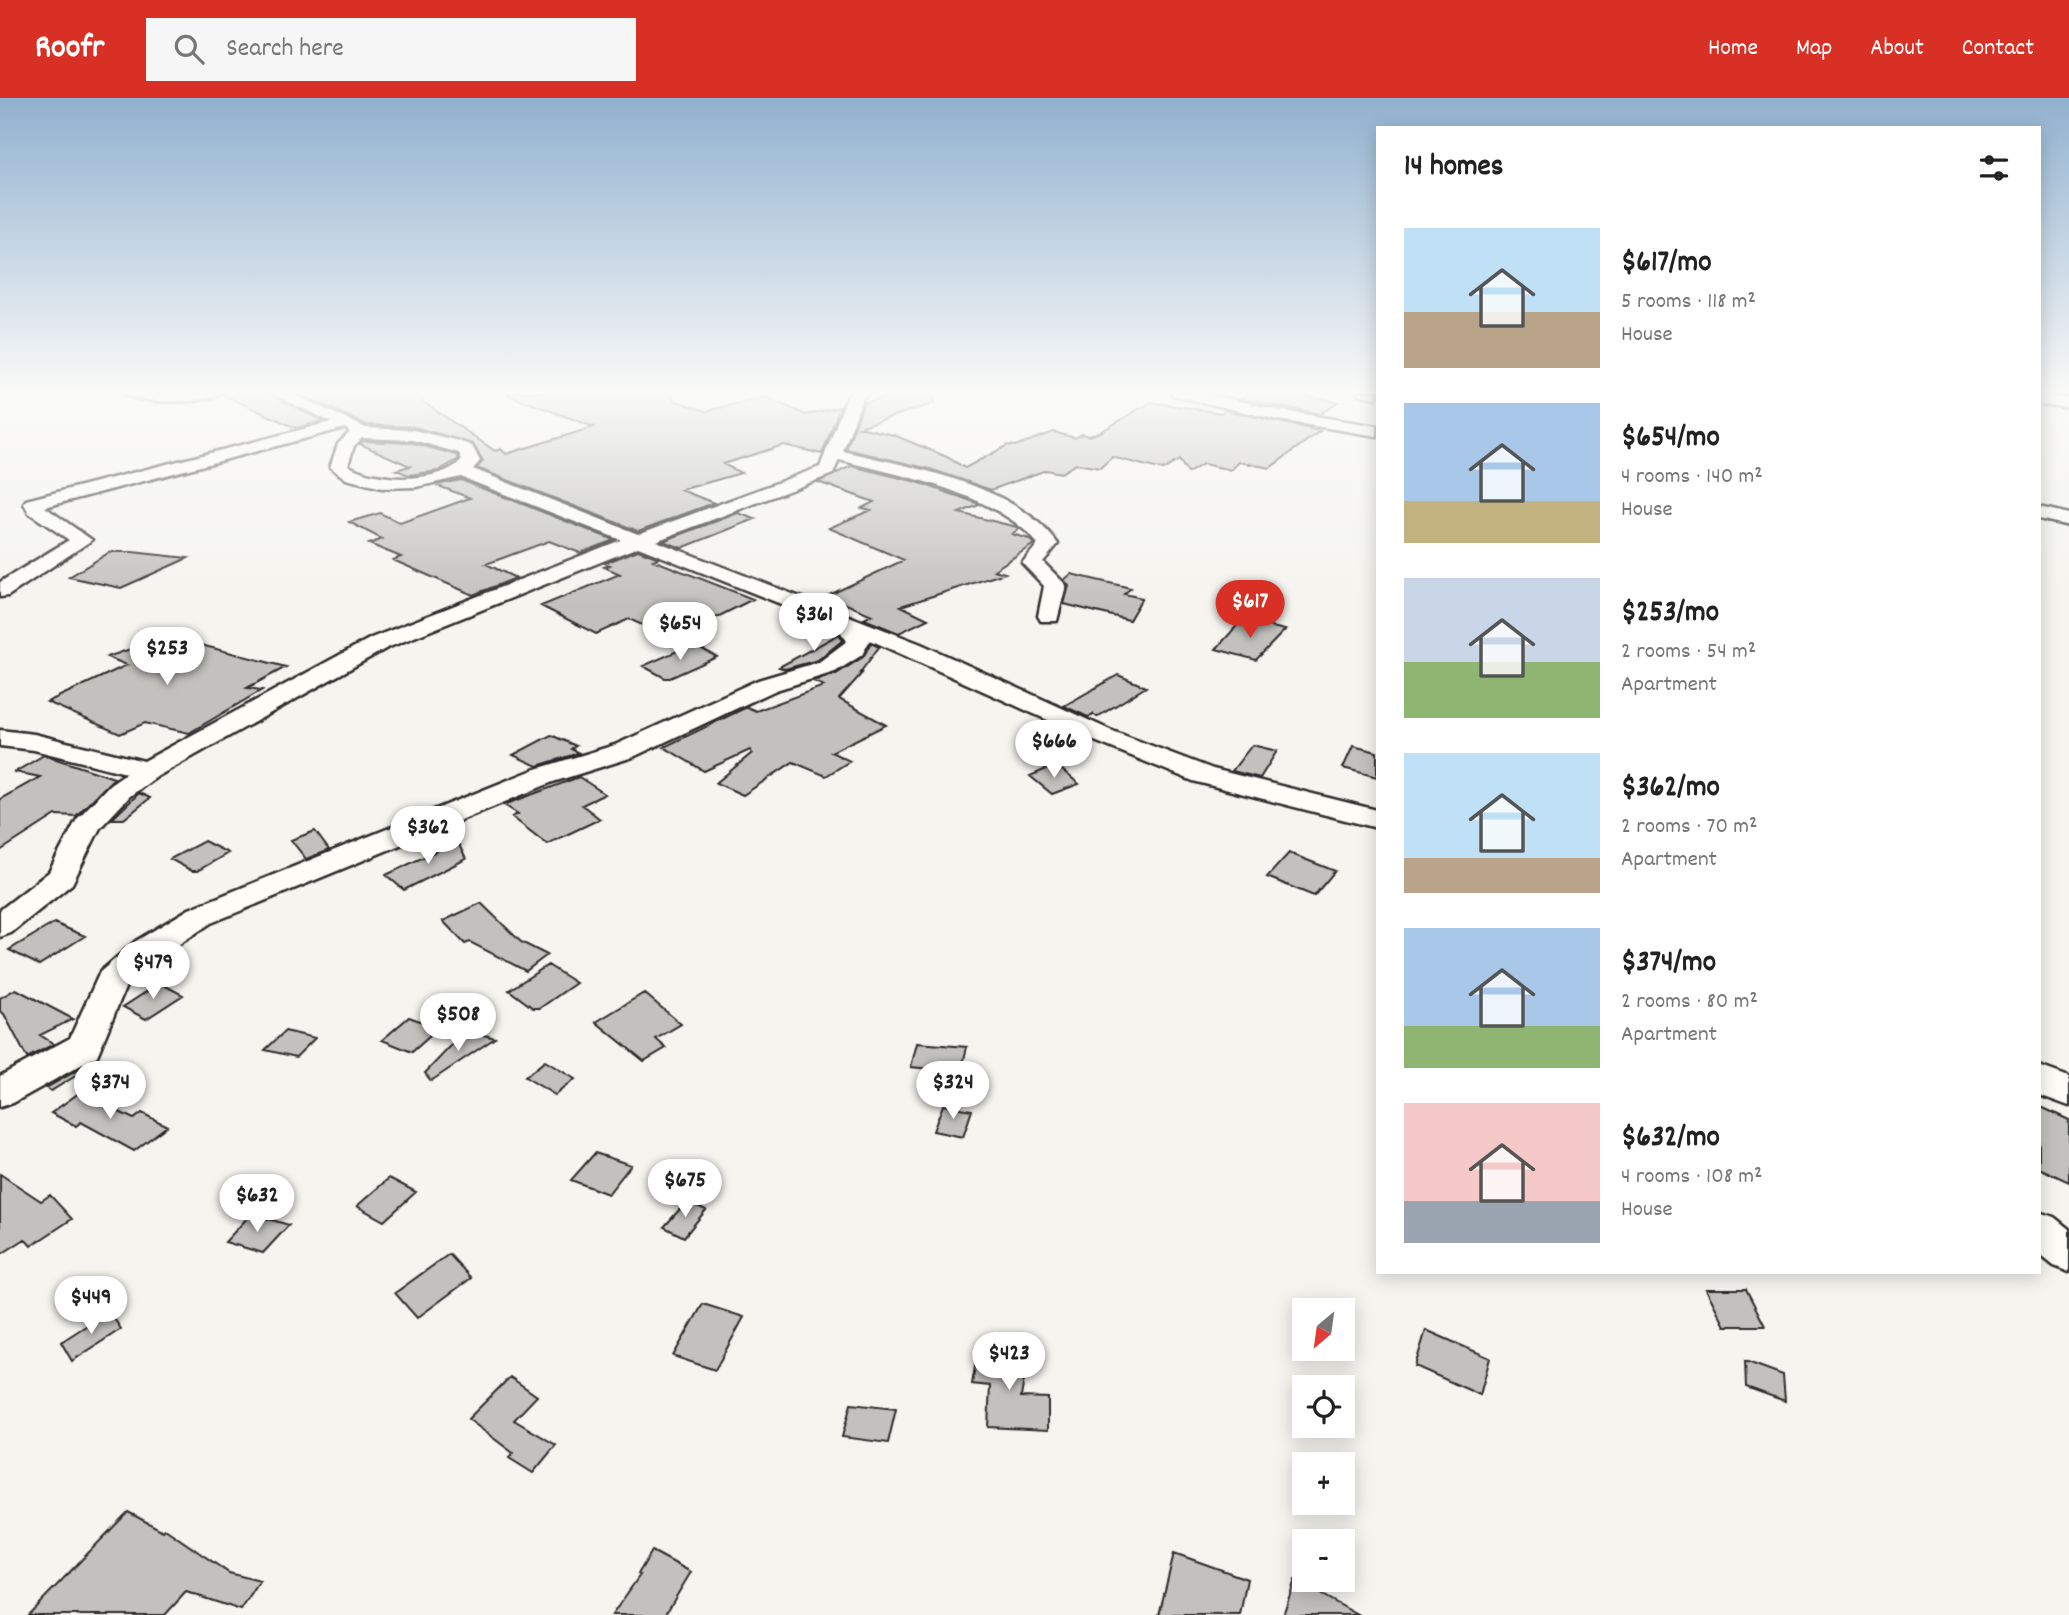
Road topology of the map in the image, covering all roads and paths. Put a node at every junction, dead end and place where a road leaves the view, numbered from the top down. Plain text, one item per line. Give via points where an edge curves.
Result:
1 (204, 463) edge
2 (340, 463) edge
3 (470, 463) edge
4 (830, 463) edge
5 (868, 463) edge
6 (463, 471) junction
7 (2041, 513) edge
8 (2069, 520) edge
9 (637, 541) junction
10 (0, 591) edge
11 (1049, 616) dead end
12 (850, 624) junction
13 (0, 738) edge
14 (148, 770) junction
15 (1376, 819) edge
16 (0, 926) edge
17 (2041, 1081) edge
18 (2069, 1092) edge
19 (0, 1093) edge
20 (2041, 1232) edge
21 (2069, 1253) edge

1 - 10 street via 33,503 82,540
2 - 6 street via 339,467 360,480 397,483
3 - 6 street
4 - 9 street via 827,470
5 - 11 street via 938,481 1008,509 1042,532 1048,544 1032,562 1055,585
6 - 9 street
7 - 8 street
9 - 12 street
9 - 14 street via 379,643
12 - 15 street via 1203,775
12 - 19 street via 846,626 859,641 855,650 827,667 766,685 624,751 543,776 200,916 148,949 112,980 84,1047
13 - 14 street
14 - 16 street via 120,790 87,825 61,877
17 - 18 street
20 - 21 street

